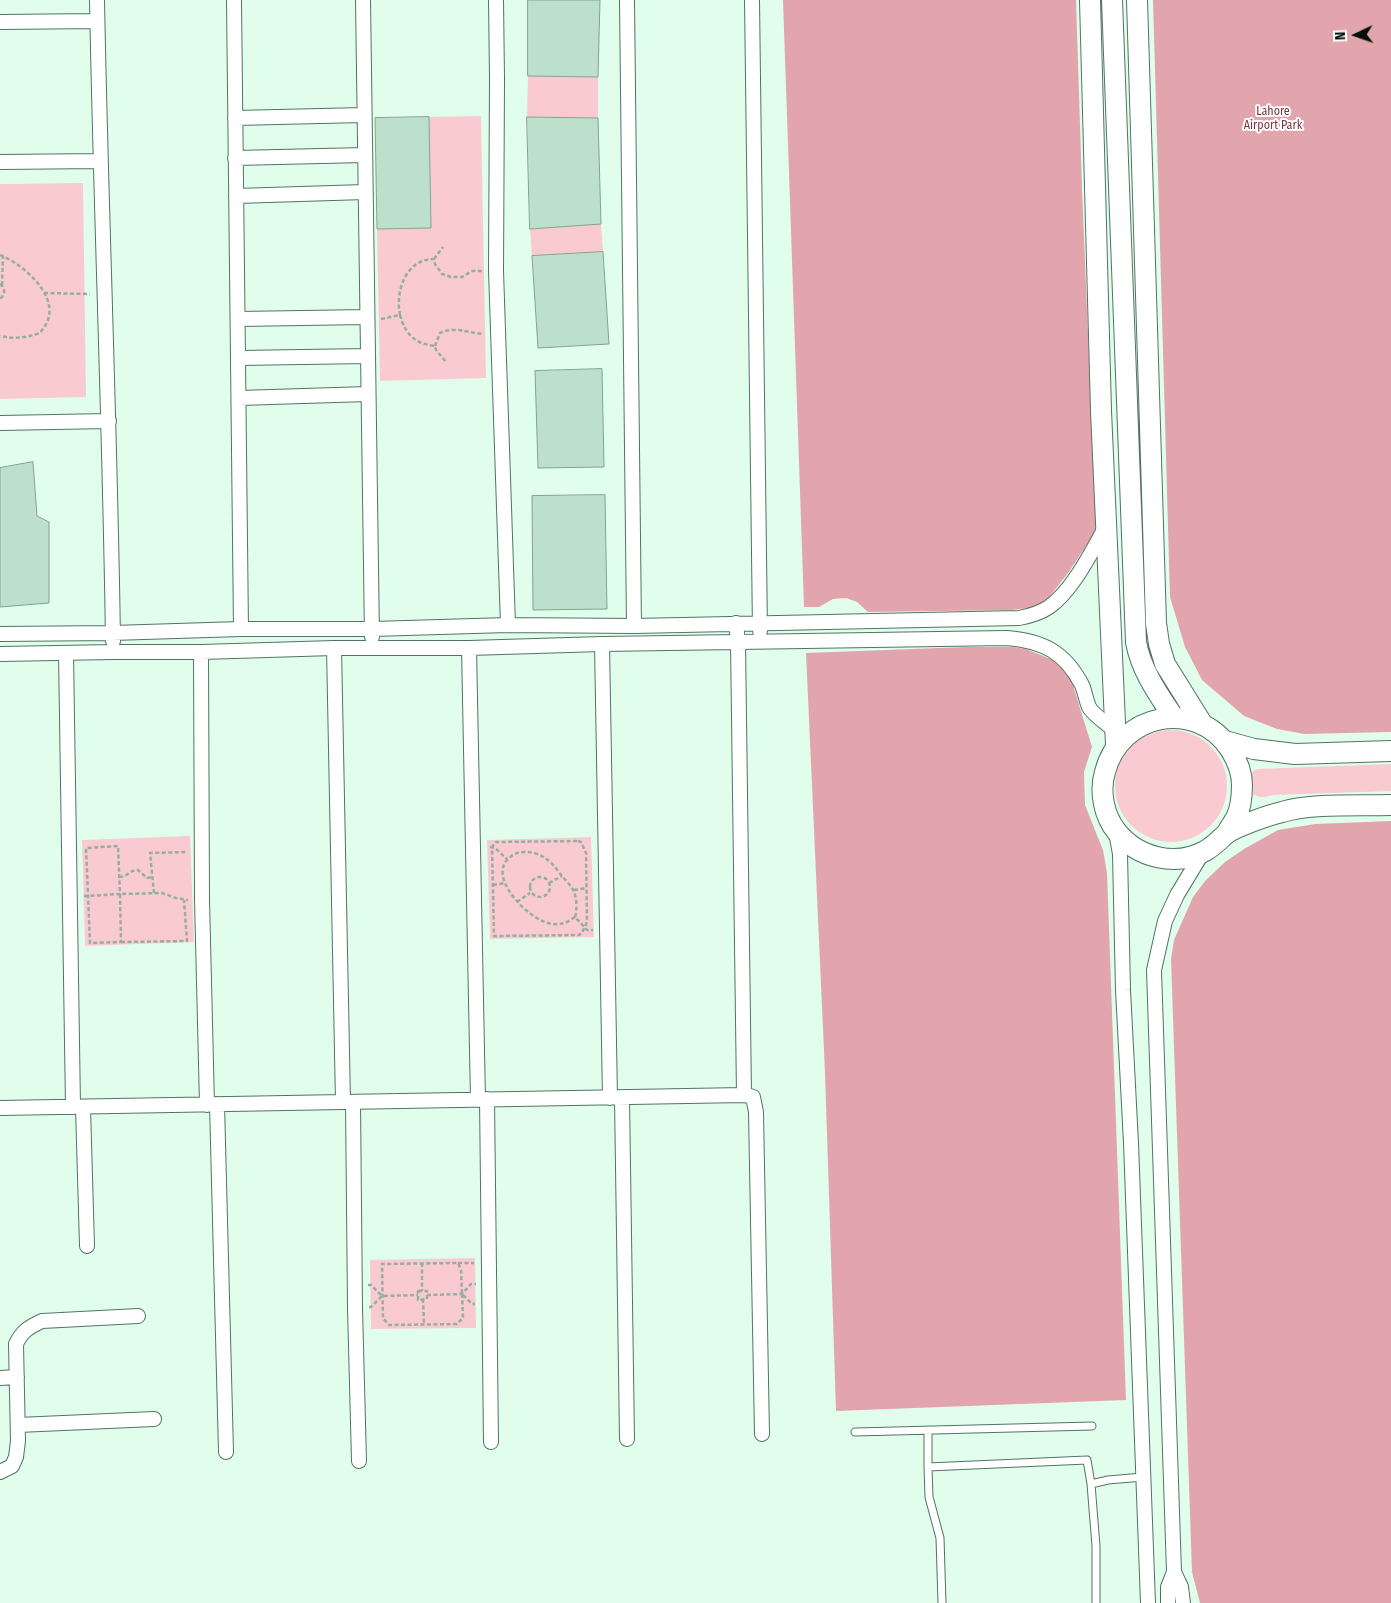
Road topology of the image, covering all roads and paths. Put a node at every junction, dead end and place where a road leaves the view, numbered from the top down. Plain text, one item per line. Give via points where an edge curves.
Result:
1 (97, 0) edge
2 (234, 0) edge
3 (363, 0) edge
4 (496, 0) edge
5 (627, 0) edge
6 (752, 0) edge
7 (1090, 0) edge
8 (1112, 0) edge
9 (1137, 0) edge
10 (97, 21) junction
11 (0, 22) edge
12 (364, 115) junction
13 (235, 118) junction
14 (365, 155) junction
15 (235, 158) junction
16 (0, 162) edge
17 (100, 162) junction
18 (365, 192) junction
19 (236, 196) junction
20 (443, 247) dead end
21 (1, 255) edge
22 (434, 259) junction
23 (496, 271) junction
24 (1, 284) edge
25 (44, 293) junction
26 (105, 295) junction
27 (0, 299) edge
28 (400, 315) junction
29 (367, 319) junction
30 (238, 320) junction
31 (498, 334) junction
32 (0, 336) edge
33 (435, 346) junction
34 (368, 356) junction
35 (238, 358) junction
36 (446, 362) dead end
37 (368, 394) junction
38 (239, 398) junction
39 (109, 421) junction
40 (0, 423) edge
41 (1106, 526) junction
42 (759, 622) junction
43 (736, 623) junction
44 (508, 625) junction
45 (634, 626) junction
46 (242, 629) junction
47 (372, 629) junction
48 (112, 633) junction
49 (0, 634) edge
50 (738, 642) junction
51 (760, 642) junction
52 (602, 644) junction
53 (373, 647) junction
54 (334, 648) junction
55 (469, 648) junction
56 (113, 652) junction
57 (201, 652) junction
58 (66, 653) junction
59 (0, 654) edge
60 (1174, 718) junction
61 (1203, 725) junction
62 (1116, 738) junction
63 (1224, 741) junction
64 (1391, 751) edge
65 (1391, 805) edge
66 (1116, 832) junction
67 (1226, 834) junction
68 (472, 847) junction
69 (492, 847) junction
70 (186, 852) dead end
71 (1203, 852) junction
72 (507, 859) junction
73 (562, 876) junction
74 (120, 877) junction
75 (152, 877) junction
76 (505, 883) junction
77 (549, 883) junction
78 (493, 885) junction
79 (587, 888) junction
80 (573, 890) junction
81 (531, 892) junction
82 (154, 893) junction
83 (120, 894) junction
84 (88, 896) junction
85 (71, 897) junction
86 (184, 900) junction
87 (192, 900) dead end
88 (517, 902) junction
89 (575, 917) junction
90 (585, 928) junction
91 (607, 930) junction
92 (121, 942) junction
93 (744, 1096) junction
94 (616, 1098) junction
95 (482, 1100) junction
96 (348, 1102) junction
97 (212, 1104) junction
98 (78, 1107) junction
99 (0, 1108) edge
100 (87, 1246) dead end
101 (422, 1263) junction
102 (422, 1291) junction
103 (462, 1294) junction
104 (418, 1295) junction
105 (382, 1296) junction
106 (427, 1296) junction
107 (423, 1299) junction
108 (138, 1316) dead end
109 (424, 1325) junction
110 (17, 1377) junction
111 (0, 1378) edge
112 (154, 1419) dead end
113 (18, 1424) junction
114 (1092, 1426) dead end
115 (928, 1430) junction
116 (854, 1432) dead end
117 (762, 1434) dead end
118 (627, 1439) dead end
119 (491, 1442) dead end
120 (226, 1452) dead end
121 (359, 1462) dead end
122 (928, 1467) junction
123 (0, 1472) edge
124 (1143, 1477) junction
125 (1091, 1484) junction
126 (1174, 1572) junction
127 (942, 1603) edge
128 (1096, 1603) edge
129 (1148, 1603) edge
130 (1168, 1603) edge
131 (1183, 1603) edge

1 - 10 street
2 - 13 street
3 - 12 street
4 - 23 street
5 - 45 street
6 - 42 street
7 - 41 street
8 - 60 street via 1135,632 1144,670
9 - 61 street via 1156,612 1159,644 1169,672
10 - 11 street
10 - 17 street
12 - 13 street
12 - 14 street
13 - 15 street
14 - 15 street
14 - 18 street
15 - 19 street
16 - 17 street
17 - 26 street
18 - 19 street
18 - 29 street
19 - 30 street
20 - 22 path
21 - 24 path
21 - 25 path via 31,276
22 - 23 path via 442,274 451,277 462,277 472,271
22 - 28 path via 424,259 408,272 400,291
23 - 31 street
24 - 27 path via 4,293
25 - 26 path
25 - 32 path via 48,300 49,318 40,333 13,339
26 - 39 street
28 - 29 path
28 - 33 path via 414,339 420,344
29 - 30 street
29 - 34 street
30 - 35 street
31 - 33 path via 448,329 440,333
31 - 44 street
33 - 36 path
34 - 35 street
34 - 37 street
35 - 38 street
37 - 38 street
37 - 47 street
38 - 46 street
39 - 40 street
39 - 48 street
41 - 42 street via 1061,597 1032,615 1019,618
41 - 62 street
42 - 43 street
42 - 51 street
43 - 45 street
43 - 50 street
44 - 45 street
44 - 47 street
46 - 47 street
46 - 48 street
47 - 53 street
48 - 49 street
48 - 56 street
50 - 51 street
50 - 52 street
50 - 93 street
51 - 62 street via 1025,639 1062,657 1083,687 1090,708
52 - 55 street
52 - 91 street
53 - 54 street
53 - 55 street
54 - 57 street
54 - 96 street
55 - 68 street
56 - 57 street
56 - 58 street
57 - 97 street via 202,899
58 - 59 street
58 - 85 street
60 - 61 street
60 - 62 street via 1148,722
61 - 63 street
62 - 66 street via 1102,779 1107,816
63 - 64 street via 1295,754
63 - 67 street via 1236,758 1242,777 1242,797 1237,816
65 - 67 street via 1296,809
66 - 71 street via 1141,852 1156,857 1188,858
66 - 124 street via 1120,854
67 - 71 street
68 - 69 path
68 - 95 street
69 - 72 path
69 - 78 path
69 - 79 path via 496,842 581,842 586,854
70 - 75 path via 150,854
71 - 126 street via 1177,894 1165,921 1154,970
72 - 73 path via 524,851 538,854
72 - 76 path
73 - 77 path
73 - 80 path
74 - 75 path via 138,870 147,878
74 - 83 path
74 - 84 path via 118,846 86,848
75 - 82 path
76 - 78 path
76 - 88 path
77 - 81 path via 548,893 543,897 536,897
77 - 81 path via 541,877 535,878 530,883
78 - 90 path via 494,936 579,935
79 - 80 path
79 - 90 path
80 - 89 path
81 - 88 path
82 - 83 path
82 - 86 path
83 - 84 path
83 - 92 path
84 - 85 path
84 - 92 path via 90,943
85 - 98 street
86 - 87 path
86 - 92 path via 187,941
88 - 89 path via 536,918 552,924 569,922
89 - 90 path
90 - 91 path
91 - 94 street
93 - 94 street
93 - 117 street via 753,1097 756,1112
94 - 95 street
94 - 118 street
95 - 96 street
95 - 119 street
96 - 97 street
96 - 121 street
97 - 98 street
97 - 120 street
98 - 99 street
98 - 100 street
101 - 102 path
101 - 103 path via 458,1263 462,1270
101 - 105 path via 382,1264
102 - 104 path via 418,1291
102 - 106 path via 427,1291
103 - 106 path
103 - 109 path via 463,1318 458,1324
104 - 105 path
104 - 107 path via 418,1300
105 - 109 path via 383,1318 389,1325
106 - 107 path
107 - 109 path
108 - 110 street via 49,1321 29,1327 20,1334 16,1344
110 - 111 street
110 - 113 street
112 - 113 street
113 - 123 street via 16,1457 12,1466
114 - 115 lane
115 - 116 lane
115 - 122 lane
122 - 125 lane via 1087,1460
122 - 127 lane via 929,1496 940,1538
124 - 125 lane
124 - 129 street
125 - 128 lane
126 - 130 street via 1168,1586
126 - 131 street via 1181,1587

